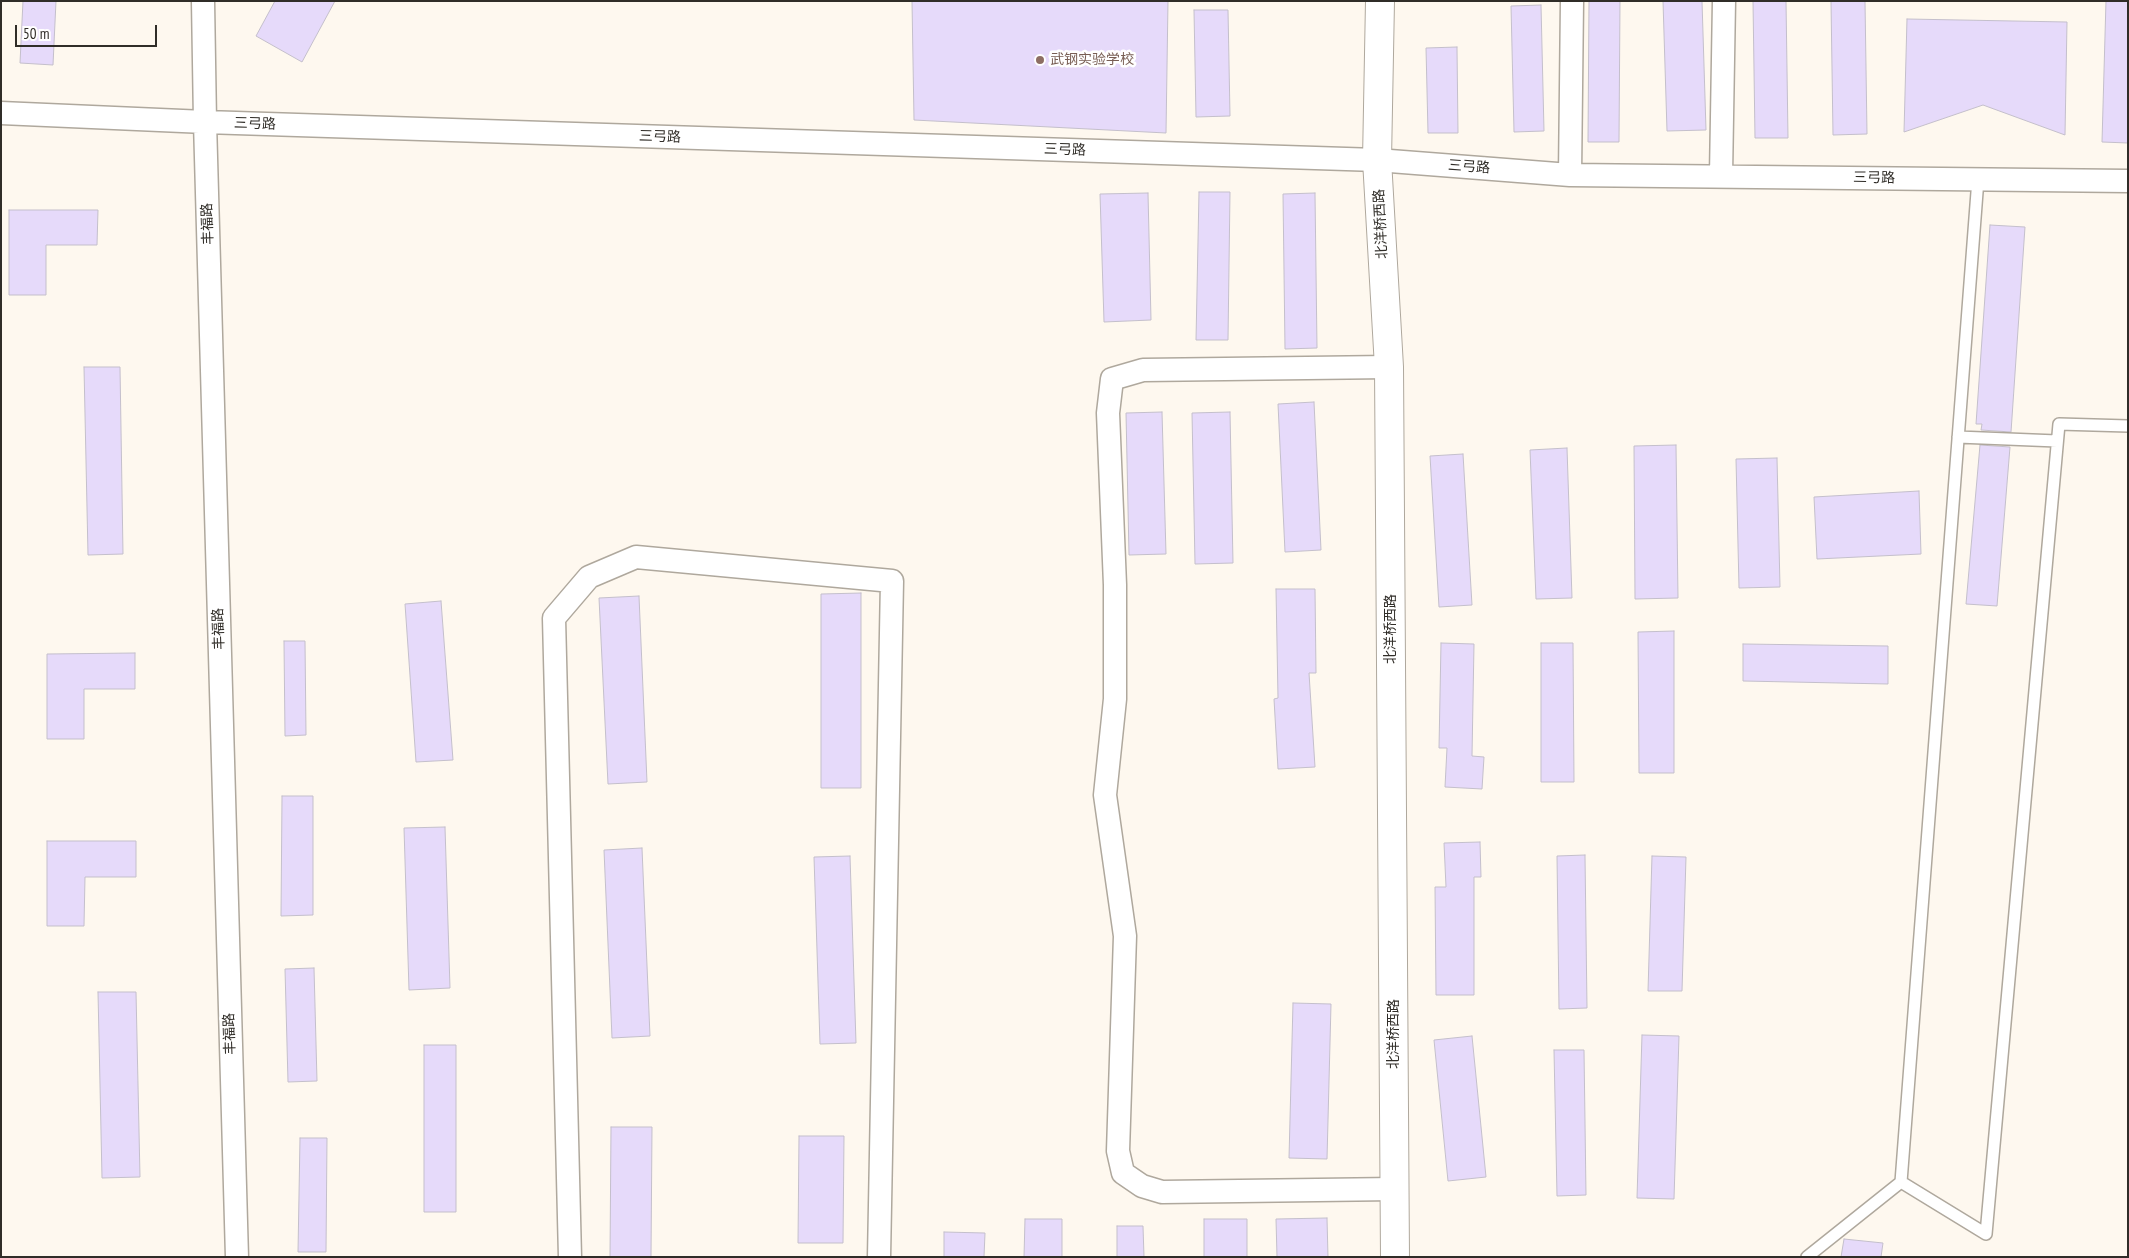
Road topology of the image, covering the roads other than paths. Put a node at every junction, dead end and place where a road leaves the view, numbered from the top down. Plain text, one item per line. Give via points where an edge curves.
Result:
1 (203, 1) edge
2 (1380, 1) edge
3 (1572, 1) edge
4 (1724, 1) edge
5 (1, 113) edge
6 (205, 122) junction
7 (1377, 160) junction
8 (1570, 175) junction
9 (1721, 175) junction
10 (1978, 179) junction
11 (2128, 180) edge
12 (1389, 367) junction
13 (2128, 426) edge
14 (1958, 436) junction
15 (2057, 441) junction
16 (1901, 1182) junction
17 (1395, 1189) junction
18 (237, 1257) edge
19 (570, 1257) edge
20 (879, 1257) edge
21 (1395, 1257) edge
22 (1807, 1257) edge

1 - 6 street, 丰福路
2 - 7 main road, 北洋桥西路
3 - 8 street
4 - 9 street
5 - 6 street, 三弓路
6 - 7 street, 三弓路
6 - 18 street, 丰福路
7 - 8 street, 三弓路
7 - 12 main road, 北洋桥西路
8 - 9 street, 三弓路
9 - 10 street, 三弓路
10 - 11 street, 三弓路
10 - 14 lane
12 - 17 main road, 北洋桥西路
12 - 17 street via 1143,370 1112,379 1108,414 1115,585 1115,699 1106,795 1125,936 1118,1151 1123,1173 1142,1186 1162,1192
13 - 15 lane via 2059,424
14 - 15 lane
14 - 16 lane
15 - 16 lane via 1986,1234
16 - 22 lane
17 - 21 main road, 北洋桥西路
19 - 20 street via 554,618 589,577 636,557 892,581

